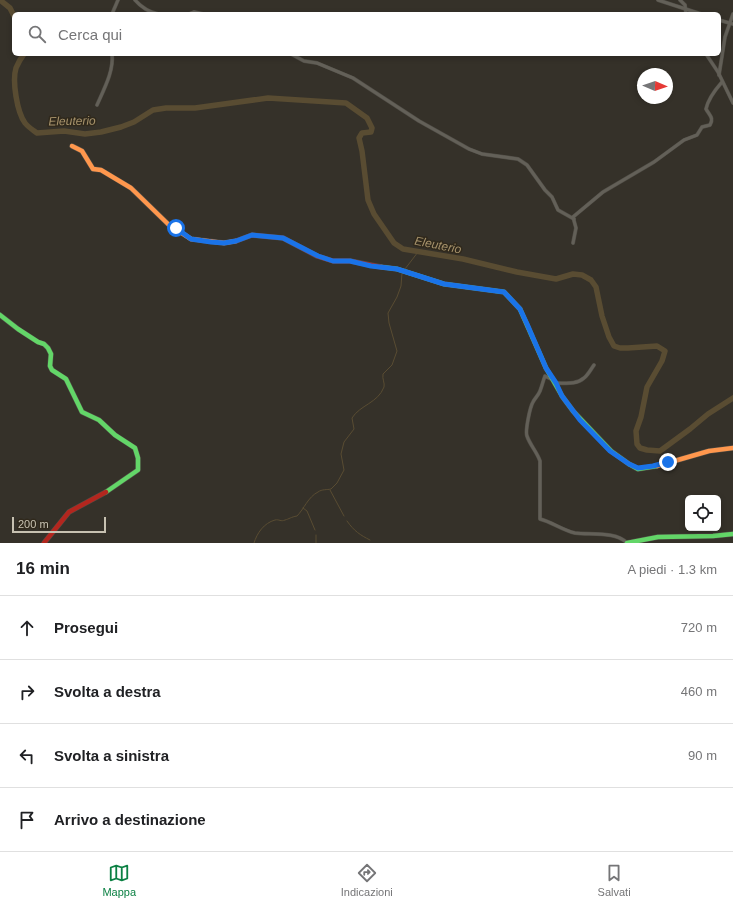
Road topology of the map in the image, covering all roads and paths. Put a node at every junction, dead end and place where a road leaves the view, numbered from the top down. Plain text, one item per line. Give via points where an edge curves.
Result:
1 (118, 0) edge
2 (135, 0) edge
3 (658, 0) edge
4 (680, 0) edge
5 (685, 9) junction
6 (113, 12) edge
7 (150, 12) edge
8 (686, 12) edge
9 (695, 12) edge
10 (733, 14) edge
11 (721, 21) edge
12 (729, 23) junction
13 (733, 24) edge
14 (112, 56) edge
15 (295, 56) edge
16 (707, 56) edge
17 (719, 75) junction
18 (722, 82) junction
19 (733, 103) edge
20 (98, 105) dead end
21 (72, 146) dead end
22 (574, 219) junction
23 (573, 243) dead end
24 (0, 315) edge
25 (594, 365) dead end
26 (555, 382) junction
27 (733, 448) edge
28 (733, 534) edge
29 (44, 543) edge
30 (627, 543) edge

1 - 6 street
2 - 7 street
3 - 5 street
4 - 5 street
5 - 8 street
5 - 9 street
10 - 12 street
11 - 12 street
12 - 13 street
12 - 17 street
14 - 20 street via 106,86
15 - 22 street via 352,78 419,121 469,149 482,154 518,159 527,165 552,197 558,210
16 - 17 street
17 - 18 street
18 - 19 street
18 - 22 street via 709,99 706,109 712,117 710,125 702,127 697,135 684,140 654,162 603,192 573,217
21 - 26 street via 82,152 90,167 101,170 131,188 168,224 191,239 224,243 252,235 283,238 333,261 358,262 403,271 444,284 504,292 520,309 546,368
22 - 23 street via 576,228
24 - 29 street via 44,344 50,354 52,370 66,378 82,412 99,420 115,435 132,445 137,452 138,470 108,492 69,512
25 - 26 street via 586,378 578,382
26 - 27 street via 580,420 610,451 638,468 713,450
26 - 30 street via 545,376 533,402 526,432 540,461 540,519 566,531 607,535 625,540
28 - 30 street via 658,537

